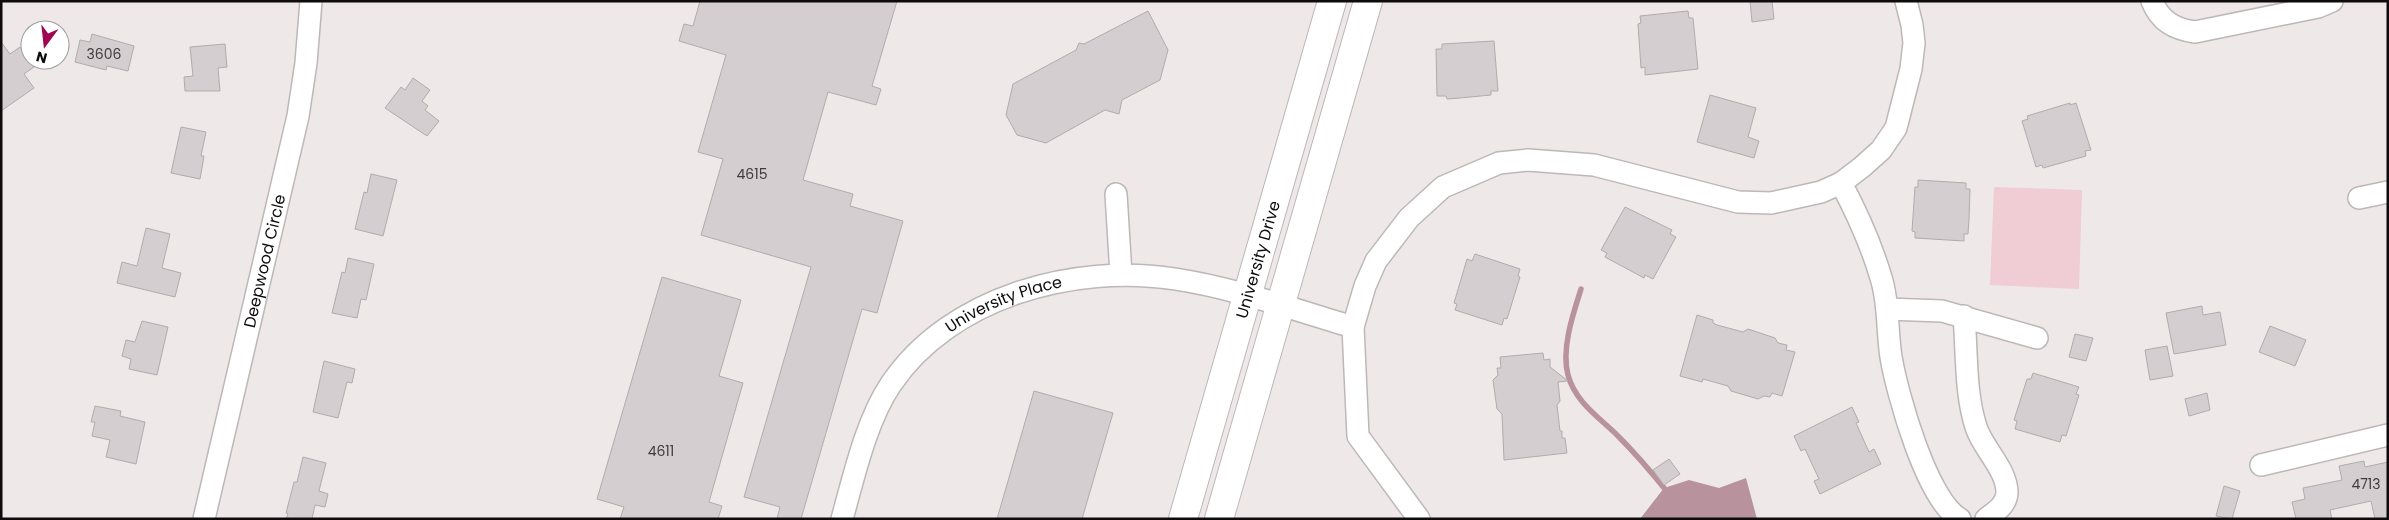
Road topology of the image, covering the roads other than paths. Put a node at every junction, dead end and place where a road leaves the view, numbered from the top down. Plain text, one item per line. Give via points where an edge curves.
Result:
1 (311, 1) edge
2 (1332, 1) edge
3 (1368, 1) edge
4 (1906, 1) edge
5 (2152, 1) edge
6 (2332, 1) edge
7 (1841, 183) junction
8 (2388, 192) edge
9 (1116, 194) dead end
10 (2359, 198) dead end
11 (1120, 275) junction
12 (1247, 296) junction
13 (1281, 306) junction
14 (1887, 309) junction
15 (1964, 316) junction
16 (1353, 327) junction
17 (2037, 338) dead end
18 (2388, 435) edge
19 (2261, 465) dead end
20 (204, 519) edge
21 (842, 519) edge
22 (1183, 519) edge
23 (1219, 519) edge
24 (1419, 519) edge
25 (1960, 519) edge
26 (1986, 519) edge

1 - 20 street, Deepwood Circle via 298,116
2 - 12 main road, University Drive
3 - 13 main road
4 - 7 street via 1914,44 1896,128 1881,150
5 - 6 street via 2170,26 2194,32 2318,7
7 - 14 street via 1861,220 1883,282
7 - 16 street via 1796,199 1738,202 1594,165 1528,160 1499,163 1443,187 1409,218 1376,261
8 - 10 street
9 - 11 street
11 - 12 street, University Place via 1174,279
11 - 21 street, University Place via 1040,287 990,304 966,316 913,356 890,385 878,410
12 - 13 street, University Place
12 - 22 main road, University Drive
13 - 16 street, University Place
13 - 23 main road
14 - 15 street via 1942,311
14 - 25 street via 1892,357 1908,424 1930,480 1952,514
15 - 17 street
15 - 26 street via 1971,405 1976,428 2003,478 2007,494 2001,508
16 - 24 street via 1358,436
18 - 19 street

